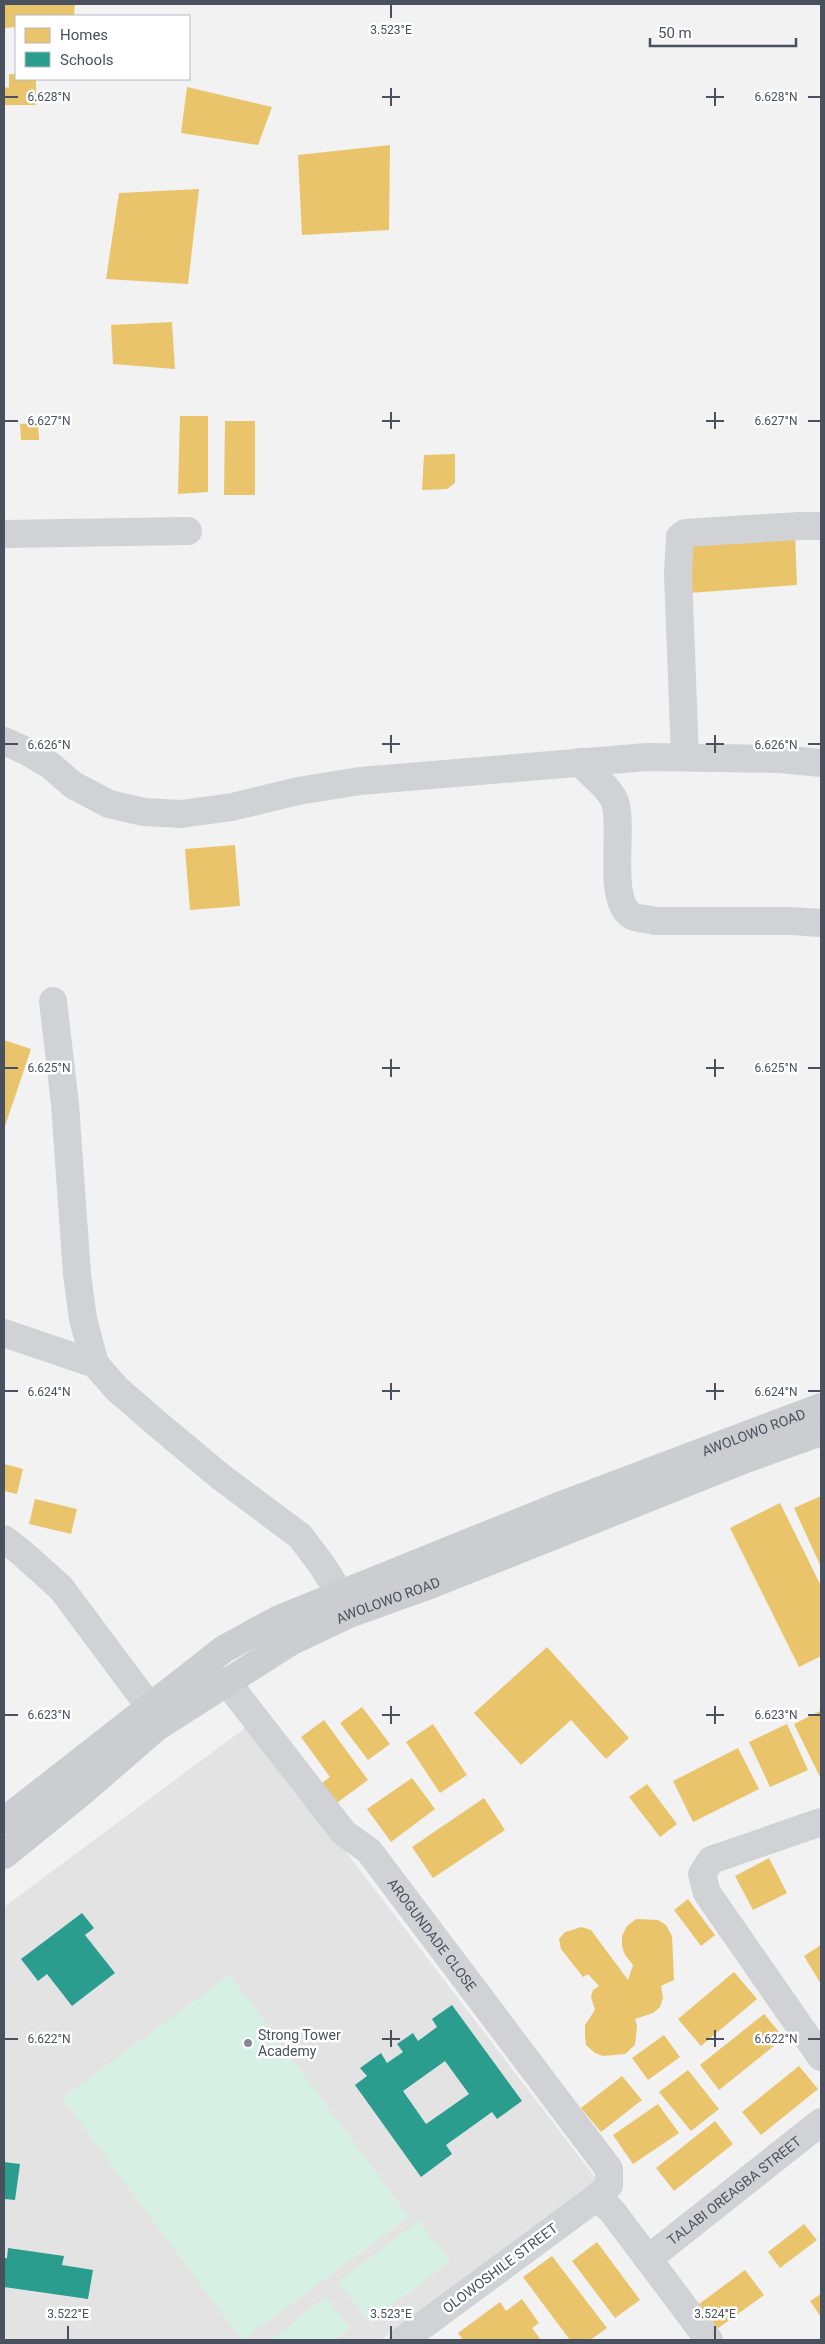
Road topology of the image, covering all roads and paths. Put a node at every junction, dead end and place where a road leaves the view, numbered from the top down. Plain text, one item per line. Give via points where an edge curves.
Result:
1 (821, 526) edge
2 (188, 531) dead end
3 (4, 534) edge
4 (4, 741) edge
5 (685, 758) junction
6 (580, 762) junction
7 (821, 763) edge
8 (821, 923) edge
9 (53, 1001) dead end
10 (4, 1333) edge
11 (96, 1364) junction
12 (821, 1407) edge
13 (821, 1432) edge
14 (4, 1539) edge
15 (340, 1594) junction
16 (226, 1681) junction
17 (149, 1706) junction
18 (4, 1821) edge
19 (821, 1822) edge
20 (4, 1855) edge
21 (821, 2057) edge
22 (821, 2122) edge
23 (597, 2197) junction
24 (648, 2259) junction
25 (403, 2340) edge
26 (709, 2340) edge

1 - 5 street via 685,533 680,537 678,574
2 - 3 street
4 - 6 street via 34,755 73,785 109,804 144,812 181,814 360,781
5 - 6 street
5 - 7 street
6 - 8 street via 615,802 618,888 624,908 633,917
9 - 11 street via 65,1104 77,1274
10 - 11 street
11 - 15 street via 118,1389 221,1478 300,1536
12 - 15 main road, AWOLOWO ROAD via 564,1504
13 - 16 main road, AWOLOWO ROAD via 349,1614 292,1641
14 - 17 street via 61,1588
15 - 17 main road, AWOLOWO ROAD via 279,1618 224,1649
16 - 20 main road, AWOLOWO ROAD via 157,1727
16 - 23 street, AROGUNDADE CLOSE via 344,1833 368,1851 609,2169 609,2185
17 - 18 main road, AWOLOWO ROAD
19 - 21 street via 711,1860 702,1874 707,1893
22 - 24 street, TALABI OREAGBA STREET
23 - 24 street via 612,2211
23 - 25 street, OLOWOSHILE STREET
24 - 26 street

